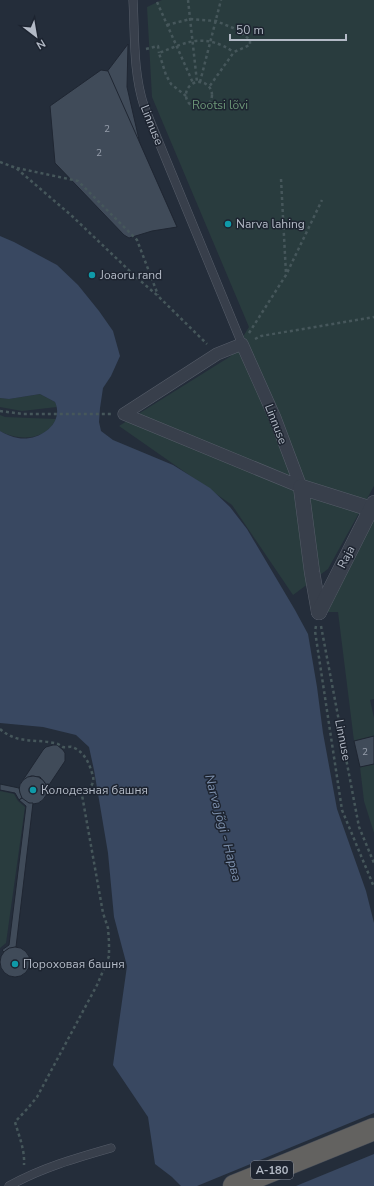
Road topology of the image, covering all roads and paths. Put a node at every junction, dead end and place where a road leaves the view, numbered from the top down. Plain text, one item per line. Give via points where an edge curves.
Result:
1 (133, 0) edge
2 (188, 0) edge
3 (221, 0) edge
4 (157, 2) dead end
5 (190, 18) junction
6 (216, 21) junction
7 (167, 25) junction
8 (192, 40) junction
9 (210, 42) junction
10 (176, 46) junction
11 (134, 52) junction
12 (234, 52) junction
13 (160, 53) junction
14 (199, 82) junction
15 (192, 83) junction
16 (209, 87) junction
17 (186, 96) junction
18 (0, 162) edge
19 (16, 168) junction
20 (281, 179) dead end
21 (322, 200) dead end
22 (286, 275) junction
23 (158, 296) junction
24 (374, 317) edge
25 (242, 344) junction
26 (217, 354) junction
27 (0, 411) edge
28 (102, 414) dead end
29 (301, 487) junction
30 (372, 506) edge
31 (319, 612) junction
32 (0, 729) edge
33 (374, 863) edge
34 (374, 887) edge
35 (374, 1128) edge
36 (111, 1148) dead end
37 (24, 1177) junction
38 (9, 1186) edge
39 (234, 1186) edge

1 - 11 lane, Linnuse
2 - 5 path
3 - 6 path
4 - 7 path
5 - 6 path
5 - 7 path
5 - 8 path
6 - 9 path
6 - 12 path via 238,30 250,40 250,45
7 - 10 path
8 - 9 path
8 - 10 path
8 - 14 path
9 - 12 path
9 - 14 path
10 - 13 path
10 - 15 path
11 - 13 path via 158,46
11 - 25 lane, Linnuse via 144,106
12 - 16 path
13 - 17 path via 171,84
14 - 15 path
14 - 16 path
15 - 17 path via 187,88
16 - 17 path via 211,100 205,106 192,106
18 - 19 path
19 - 23 path
19 - 23 path via 78,181 137,240
20 - 22 path
21 - 22 path
22 - 25 path
23 - 26 path
24 - 25 path via 260,336
25 - 26 street
25 - 29 street, Linnuse via 275,418
26 - 29 street via 124,414
27 - 28 path via 23,414
29 - 30 street
29 - 31 street, Linnuse
30 - 31 street, Raja
31 - 33 path, Linnuse via 359,826
31 - 34 path via 315,631 342,810
32 - 37 path via 7,735 24,740 72,747 82,753 89,763 94,777 92,788 82,795 103,913 108,928 109,956 97,985 37,1097 15,1122 24,1157
35 - 39 highway, А-180
36 - 37 lane
37 - 38 lane

